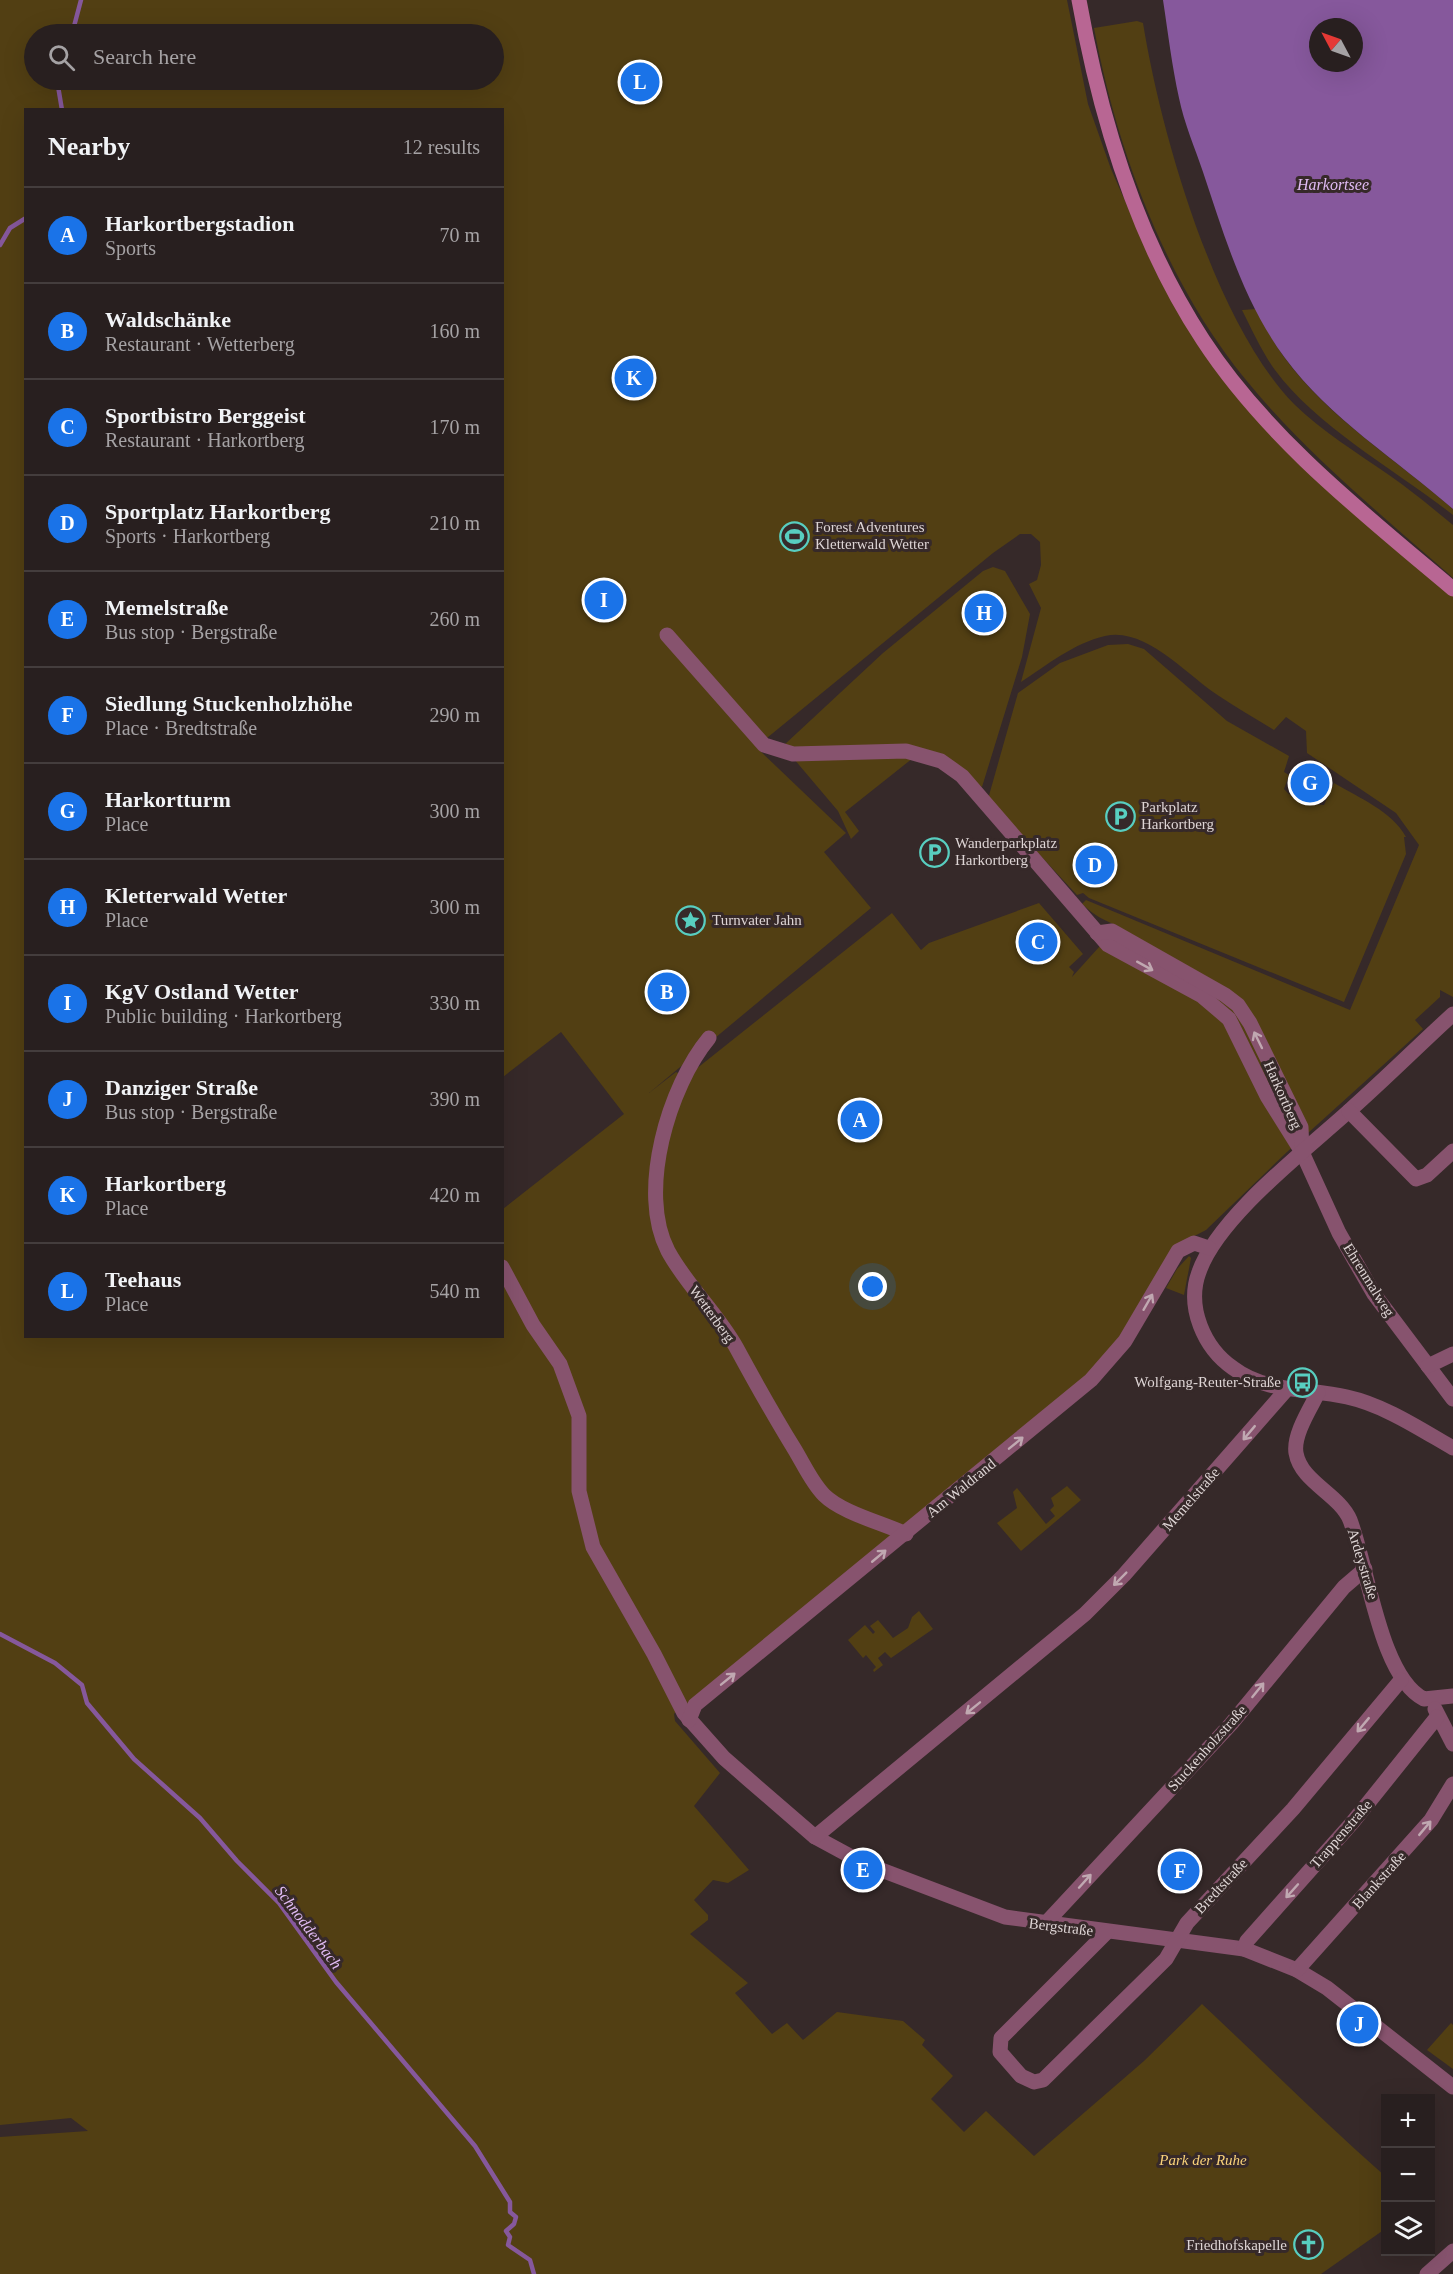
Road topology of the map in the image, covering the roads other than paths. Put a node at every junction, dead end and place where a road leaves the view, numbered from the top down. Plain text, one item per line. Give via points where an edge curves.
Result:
1 (1079, 0) edge
2 (1453, 589) edge
3 (667, 634) dead end
4 (1453, 1014) edge
5 (709, 1038) dead end
6 (1349, 1111) junction
7 (1453, 1151) edge
8 (1302, 1152) junction
9 (1209, 1248) junction
10 (504, 1271) edge
11 (1453, 1354) edge
12 (1428, 1366) junction
13 (1287, 1389) junction
14 (1318, 1393) junction
15 (1453, 1399) edge
16 (1453, 1448) edge
17 (906, 1534) junction
18 (1365, 1569) junction
19 (1401, 1680) junction
20 (1453, 1696) edge
21 (1432, 1700) junction
22 (1437, 1717) junction
23 (689, 1720) junction
24 (1453, 1744) edge
25 (1453, 1784) edge
26 (815, 1837) junction
27 (1045, 1924) junction
28 (1107, 1932) junction
29 (1177, 1940) junction
30 (1244, 1949) junction
31 (1297, 1970) junction
32 (1453, 2087) edge
33 (1453, 2251) edge
34 (1427, 2274) edge

1 - 2 main road via 1098,95 1114,149 1157,256 1203,340 1287,441
3 - 8 street, Harkortberg via 764,746 793,754 906,751 941,761 962,776 1108,945 1202,996 1229,1019 1267,1096
4 - 6 street
5 - 17 street, Wetterberg via 685,1073 666,1123 656,1188 662,1239 678,1268 726,1330 825,1496
6 - 7 street via 1416,1179 1427,1175
6 - 8 street
8 - 9 street via 1227,1225
8 - 12 street, Ehrenmalweg via 1339,1233 1374,1294
9 - 13 street via 1195,1291 1198,1322 1206,1337 1215,1352 1233,1368 1256,1381
17 -> 9 street, Am Waldrand via 1090,1380 1125,1341 1178,1251 1194,1242
10 - 23 street via 533,1325 560,1364 579,1416 579,1491 593,1547
11 - 12 street
12 - 15 street, Ehrenmalweg
13 - 14 street
13 -> 26 street, Memelstraße via 1085,1614
14 - 16 street via 1364,1402
14 - 18 street, Ardeystraße via 1296,1452 1309,1477 1331,1495 1349,1518
23 -> 17 street, Am Waldrand via 695,1705
18 - 19 street, Ardeystraße via 1386,1645
27 -> 18 street, Stuckenholzstraße via 1231,1724 1344,1587
19 - 21 street, Ardeystraße via 1417,1696
19 -> 29 street, Bredtstraße via 1293,1809 1187,1923
20 - 21 street
21 - 22 street
22 - 24 street
22 -> 30 street, Trappenstraße
23 - 26 street, Bergstraße via 724,1758
31 -> 25 street, Blankstraße via 1431,1820
26 - 27 street, Bergstraße via 884,1872 1005,1917
27 - 28 street, Bergstraße
28 - 29 street, Bergstraße
28 - 29 street, Bredtstraße via 1001,2038 1000,2052 1021,2076 1034,2082 1043,2080 1058,2067 1166,1959
29 - 30 street, Bergstraße
30 - 31 street, Bergstraße
31 - 32 street, Bergstraße via 1327,1988
33 - 34 street

